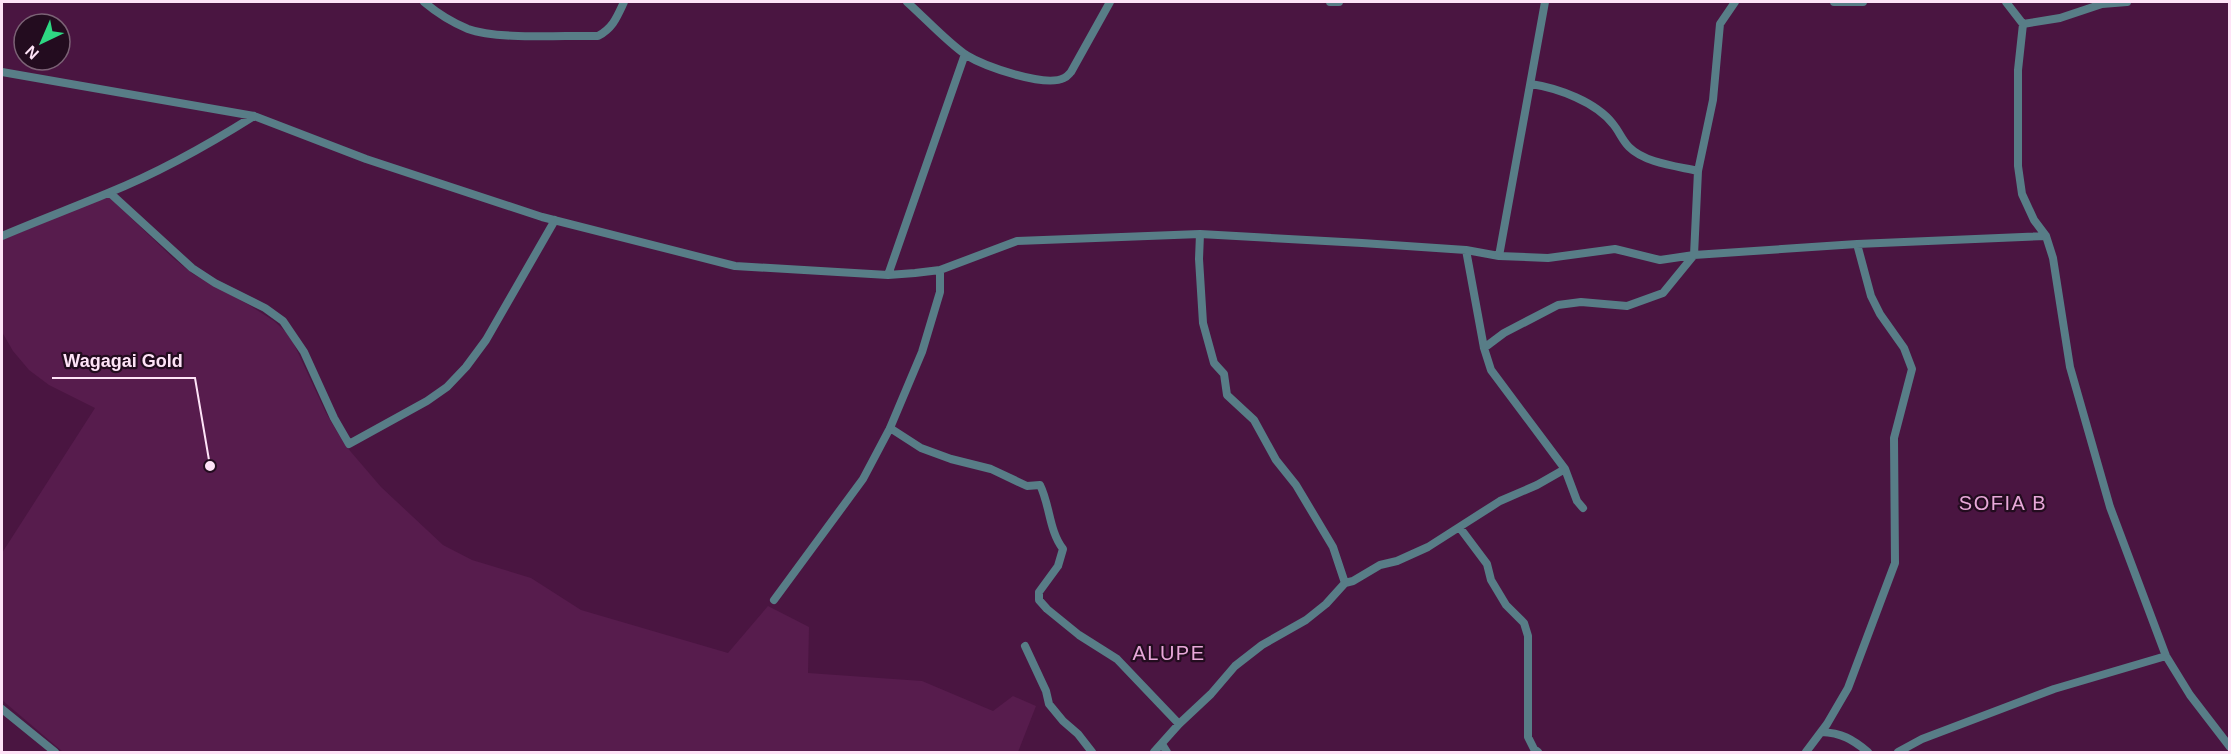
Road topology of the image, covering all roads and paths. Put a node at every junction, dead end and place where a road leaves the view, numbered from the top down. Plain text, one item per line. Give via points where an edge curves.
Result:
1 (424, 2) edge
2 (624, 2) edge
3 (907, 2) edge
4 (1110, 2) edge
5 (1330, 2) edge
6 (1339, 2) edge
7 (1545, 2) edge
8 (1735, 2) edge
9 (1741, 2) edge
10 (1834, 2) edge
11 (1863, 2) edge
12 (2006, 2) edge
13 (2127, 2) edge
14 (2024, 24) junction
15 (965, 54) junction
16 (2, 72) edge
17 (1532, 84) junction
18 (254, 116) junction
19 (1698, 171) junction
20 (110, 193) junction
21 (555, 220) junction
22 (1200, 234) junction
23 (2, 236) edge
24 (2046, 236) junction
25 (1857, 244) junction
26 (1466, 250) junction
27 (1694, 255) junction
28 (1499, 256) junction
29 (940, 270) junction
30 (888, 275) junction
31 (1484, 348) junction
32 (890, 428) junction
33 (1565, 469) junction
34 (1583, 508) dead end
35 (1460, 528) junction
36 (1345, 583) junction
37 (774, 600) dead end
38 (1025, 646) dead end
39 (2166, 656) junction
40 (2, 709) edge
41 (1831, 716) junction
42 (1179, 724) junction
43 (1821, 732) junction
44 (1837, 733) junction
45 (2229, 747) edge
46 (1165, 748) edge
47 (55, 753) edge
48 (1092, 753) edge
49 (1154, 753) edge
50 (1538, 753) edge
51 (1806, 753) edge
52 (1868, 753) edge
53 (1898, 753) edge

1 - 2 street via 470,29 494,34 598,36 614,23
3 - 15 street
4 - 15 street via 1064,78 1053,81 1021,76
5 - 6 street
7 - 17 street
8 - 9 street
8 - 19 street via 1720,24 1713,100
10 - 11 street
12 - 14 street
13 - 14 street via 2102,4 2060,18
14 - 24 street via 2018,70 2018,166 2022,194
15 - 30 street
16 - 18 street
17 - 19 street via 1559,90 1602,113 1628,146 1640,154
17 - 28 street
18 - 20 street
18 - 21 street via 366,159
19 - 27 street
20 - 21 street via 192,267 283,321 304,352 349,444 427,401 466,367 486,340
20 - 23 street
21 - 30 street via 735,266
22 - 26 street
22 - 29 street via 1017,242
22 - 36 street via 1203,322 1214,363 1224,374 1227,395 1254,420 1276,460 1296,485 1333,547
24 - 25 street
24 - 39 street via 2070,367 2110,507
25 - 27 street
25 - 41 street via 1870,296 1904,348 1912,369 1894,438 1895,563 1848,688
26 - 28 street
26 - 31 street
27 - 28 street via 1660,260 1615,249 1548,258
27 - 31 street via 1663,293 1627,306 1581,302 1558,305
29 - 30 street
29 - 32 street via 940,292 931,323
31 - 33 street via 1499,382
32 - 37 street via 863,478
32 - 42 street via 921,448 991,469 1027,486 1040,485 1056,540 1063,549 1058,566 1039,592 1040,600 1079,635 1117,659
33 - 34 street
33 - 35 street via 1500,501
35 - 36 street via 1428,547
35 - 50 street via 1486,564 1506,605 1524,622 1528,636 1528,738
36 - 42 street via 1306,620 1235,666
38 - 48 street via 1049,704
39 - 45 street
39 - 53 street via 2054,689 1922,739
40 - 47 street
41 - 43 street
41 - 44 street
42 - 46 street
43 - 44 street
43 - 51 street
44 - 52 street
46 - 49 street

